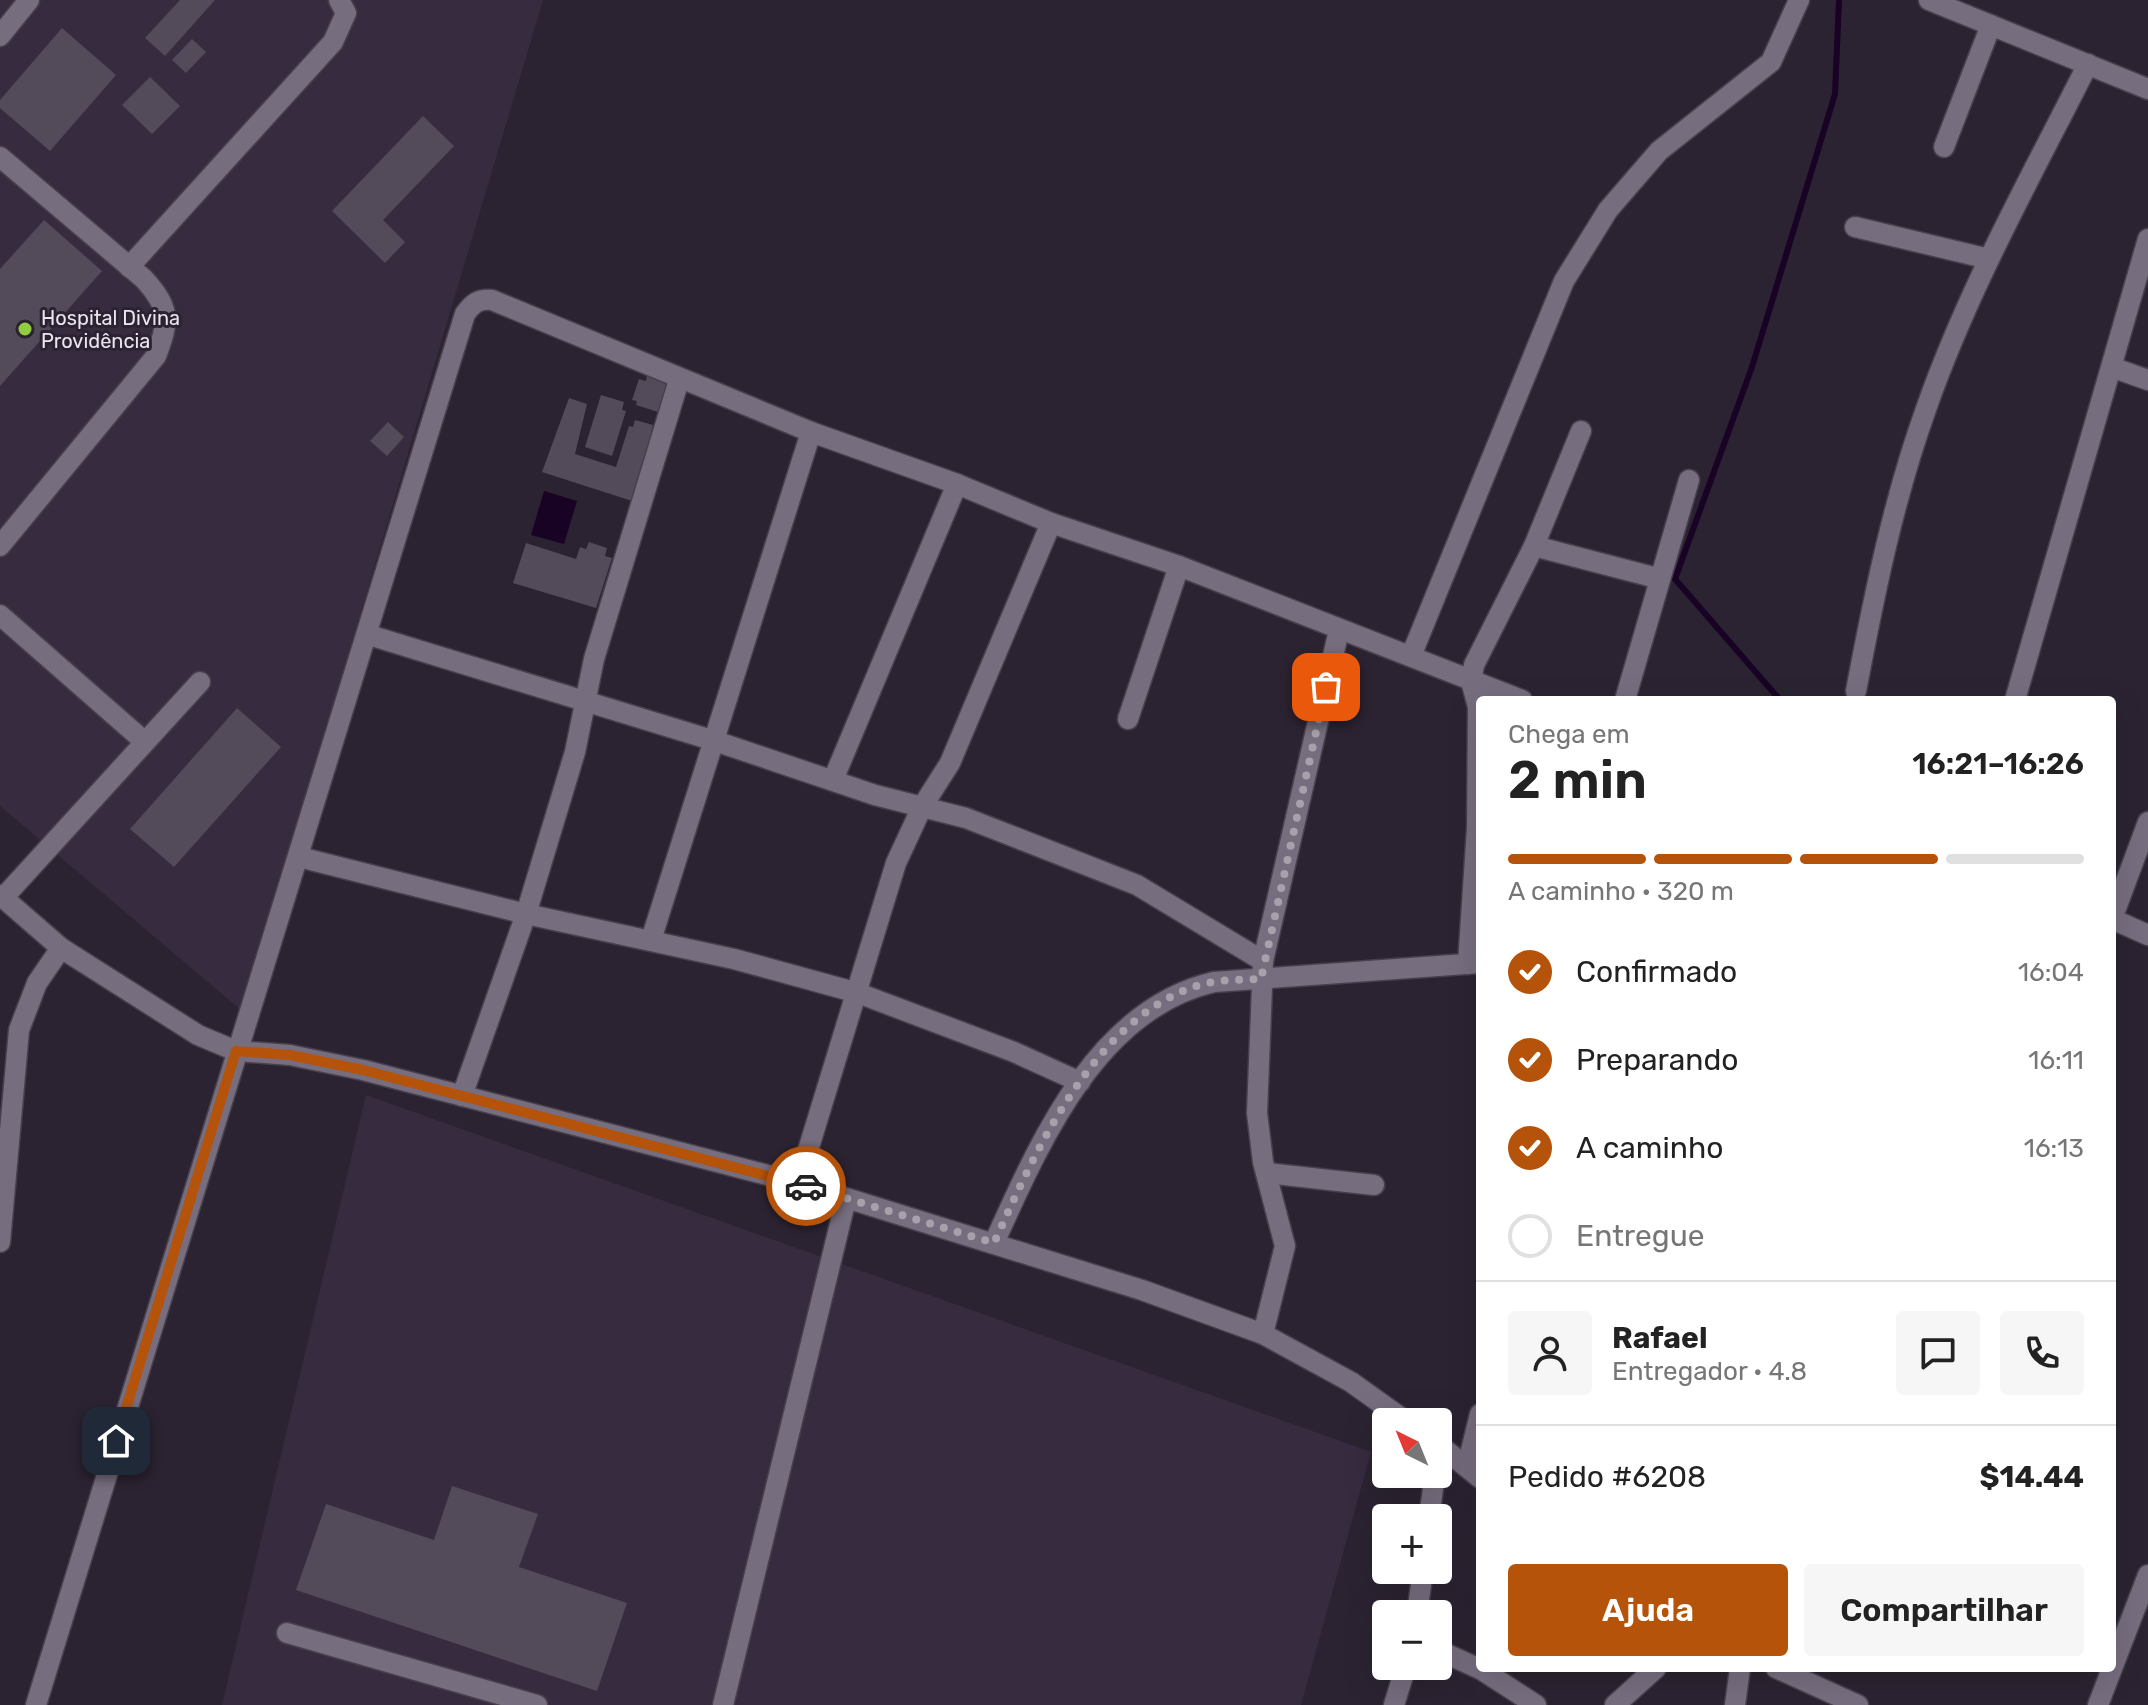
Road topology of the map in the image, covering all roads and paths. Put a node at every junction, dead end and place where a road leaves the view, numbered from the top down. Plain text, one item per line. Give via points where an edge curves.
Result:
1 (29, 0) edge
2 (339, 0) edge
3 (1799, 0) edge
4 (1929, 0) edge
5 (1991, 25) junction
6 (0, 36) edge
7 (2088, 64) junction
8 (2148, 89) edge
9 (1944, 147) dead end
10 (0, 157) edge
11 (1855, 227) dead end
12 (2148, 239) edge
13 (1989, 259) junction
14 (129, 267) junction
15 (2114, 368) junction
16 (679, 380) junction
17 (2148, 380) edge
18 (1581, 431) dead end
19 (811, 432) junction
20 (1689, 480) dead end
21 (957, 484) junction
22 (1051, 523) junction
23 (0, 546) edge
24 (1534, 546) junction
25 (1179, 566) junction
26 (1657, 578) junction
27 (0, 615) edge
28 (1339, 630) junction
29 (369, 635) junction
30 (1411, 656) junction
31 (1471, 681) junction
32 (200, 682) dead end
33 (1856, 691) dead end
34 (1511, 696) edge
35 (1626, 696) edge
36 (2016, 696) edge
37 (1476, 700) edge
38 (585, 704) junction
39 (1128, 719) dead end
40 (715, 741) junction
41 (145, 742) junction
42 (833, 780) junction
43 (922, 807) junction
44 (2148, 822) edge
45 (299, 857) junction
46 (1476, 873) edge
47 (2, 896) edge
48 (2116, 908) edge
49 (526, 914) junction
50 (2116, 921) edge
51 (2148, 935) edge
52 (651, 940) junction
53 (61, 948) junction
54 (1474, 964) edge
55 (1262, 970) junction
56 (858, 993) junction
57 (236, 1051) junction
58 (1080, 1082) junction
59 (462, 1096) junction
60 (1267, 1173) junction
61 (798, 1183) junction
62 (1374, 1185) dead end
63 (846, 1199) junction
64 (0, 1242) edge
65 (994, 1243) junction
66 (1263, 1334) junction
67 (1387, 1408) edge
68 (1476, 1447) edge
69 (1452, 1456) edge
70 (1473, 1472) edge
71 (2148, 1575) edge
72 (287, 1633) dead end
73 (1452, 1656) edge
74 (2116, 1658) edge
75 (1476, 1667) edge
76 (1485, 1672) edge
77 (1652, 1672) edge
78 (1739, 1672) edge
79 (1785, 1672) edge
80 (2111, 1672) edge
81 (1402, 1680) edge
82 (36, 1705) edge
83 (537, 1705) edge
84 (723, 1705) edge
85 (1394, 1705) edge
86 (1536, 1705) edge
87 (1615, 1705) edge
88 (1735, 1705) edge
89 (1858, 1705) edge
90 (2098, 1705) edge

1 - 6 street
2 - 14 street via 346,13 333,42
3 - 30 street via 1771,62 1659,151 1608,210 1564,281
4 - 5 street
5 - 7 street
5 - 9 street
7 - 8 street
7 - 13 street
10 - 14 street
11 - 13 street
12 - 15 street
13 - 33 street via 1925,412 1880,569
14 - 23 street via 163,301 166,329 156,356
15 - 17 street
15 - 36 street
16 - 19 street
16 - 29 street via 492,300 472,304
16 - 38 street
18 - 24 street
19 - 21 street
19 - 40 street
20 - 26 street
21 - 22 street
21 - 42 street
22 - 25 street
22 - 43 street via 950,763
24 - 26 street
24 - 31 street via 1478,654
25 - 28 street
25 - 39 street
26 - 35 street
27 - 41 street
28 - 30 street
28 - 55 street
29 - 38 street
29 - 45 street
30 - 31 street
31 - 34 street
31 - 37 street
32 - 41 street
38 - 40 street
38 - 49 street
40 - 42 street
40 - 52 street
41 - 47 street
42 - 43 street
43 - 55 street via 966,818 1115,875 1156,895
43 - 56 street via 896,863
44 - 48 street
45 - 49 street
45 - 57 street
46 - 54 street
47 - 53 street
49 - 52 street
49 - 59 street
50 - 51 street
52 - 56 street
53 - 57 street via 198,1035
53 - 64 street via 37,983 19,1030
54 - 55 street
55 - 58 street via 1174,996 1120,1036
55 - 60 street via 1256,1091
56 - 58 street
56 - 61 street
57 - 59 street via 290,1055
57 - 82 street
58 - 65 street via 1030,1167
59 - 61 street
60 - 62 street
60 - 66 street via 1285,1246
61 - 63 street
63 - 65 street
63 - 84 street
65 - 66 street
66 - 67 street
68 - 70 street
69 - 70 street
71 - 74 street
72 - 83 street
73 - 75 street
76 - 86 street
77 - 87 street
78 - 88 street
79 - 89 street
80 - 90 street
81 - 85 street

